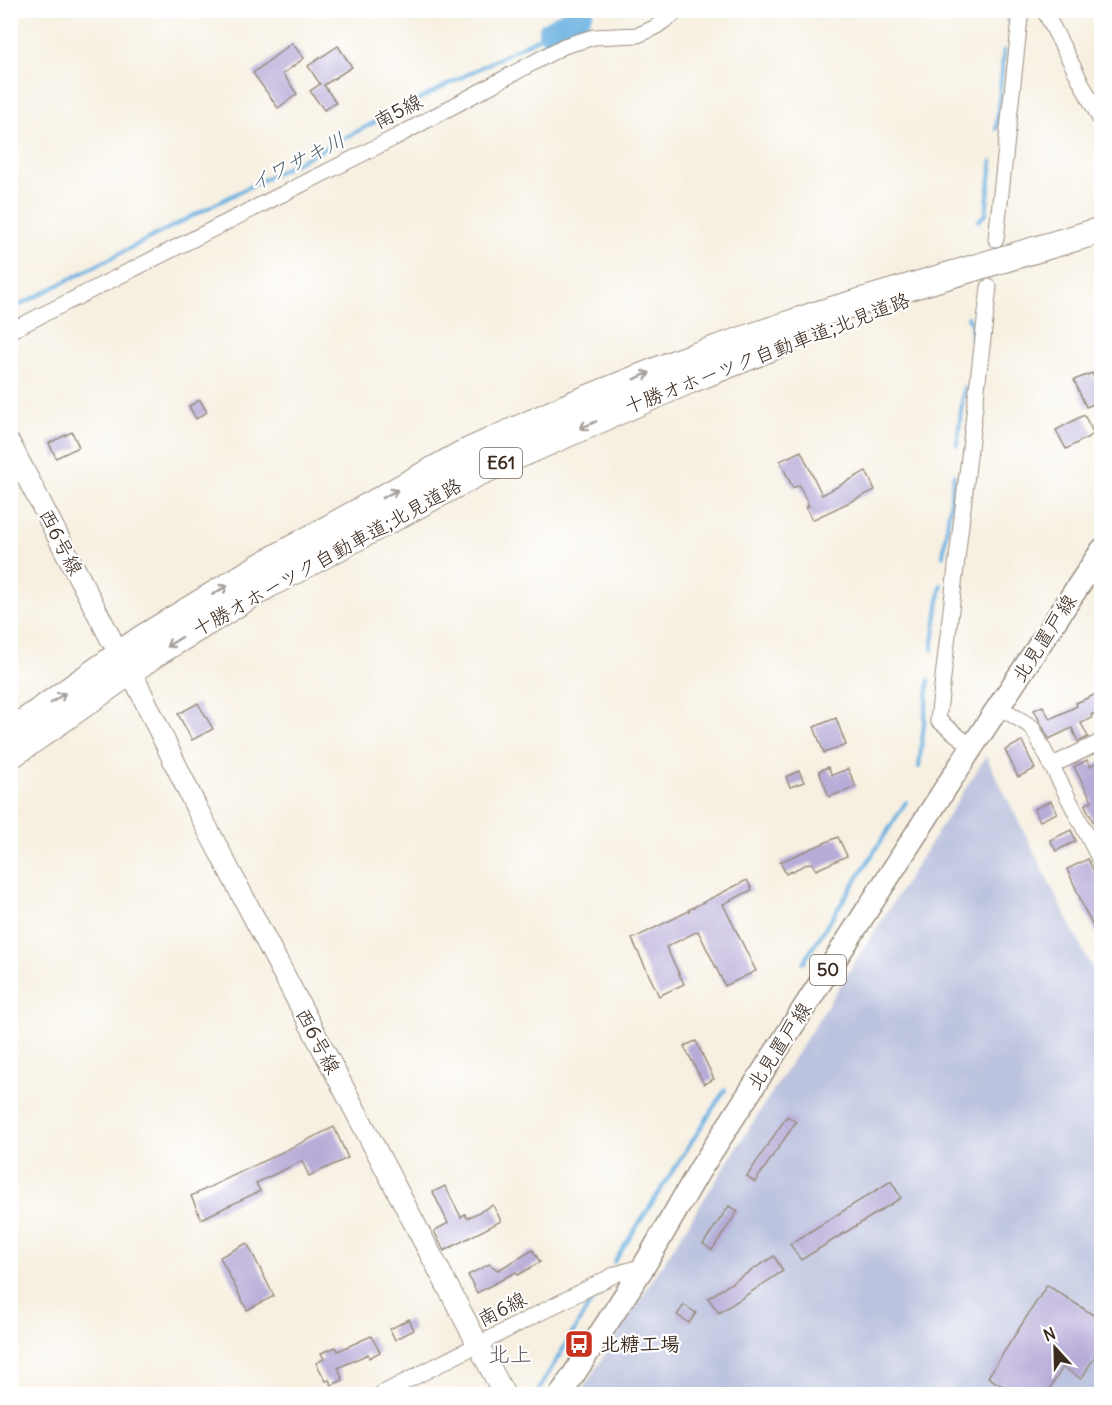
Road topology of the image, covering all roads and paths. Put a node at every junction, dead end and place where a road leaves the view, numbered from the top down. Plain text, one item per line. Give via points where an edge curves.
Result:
1 (679, 10) edge
2 (1021, 10) edge
3 (1044, 10) edge
4 (1101, 123) edge
5 (1101, 230) edge
6 (996, 239) dead end
7 (1033, 251) junction
8 (989, 287) dead end
9 (10, 331) edge
10 (10, 444) edge
11 (1101, 550) edge
12 (112, 641) dead end
13 (136, 684) dead end
14 (999, 707) junction
15 (10, 732) edge
16 (1101, 741) edge
17 (972, 747) junction
18 (10, 756) edge
19 (1051, 766) junction
20 (1099, 855) edge
21 (644, 1266) junction
22 (478, 1346) junction
23 (381, 1395) edge
24 (504, 1395) edge
25 (561, 1395) edge

1 - 9 street, 南5線 via 638,35 594,37 564,46 396,137
2 - 6 street
3 - 4 street
5 - 7 highway, 十勝オホーツク自動車道;北見道路 / E61
15 -> 7 highway, 十勝オホーツク自動車道;北見道路 / E61 via 141,639 259,567 460,455 680,361 815,315
7 -> 18 highway, 十勝オホーツク自動車道;北見道路 / E61 via 820,328 476,474 268,585 155,654
8 - 17 street via 938,720
10 - 12 street, 西6号線
11 - 14 main road, 北見置戸線 / 50
13 - 22 street, 西6号線 via 202,820
14 - 17 main road, 北見置戸線 / 50
14 - 19 street via 1032,728
16 - 19 street
17 - 21 main road, 北見置戸線 / 50 via 699,1170
19 - 20 street
21 - 22 street, 南6線 via 616,1274
21 - 25 main road, 北見置戸線 / 50
22 - 23 street, 南6線
22 - 24 street, 西6号線

